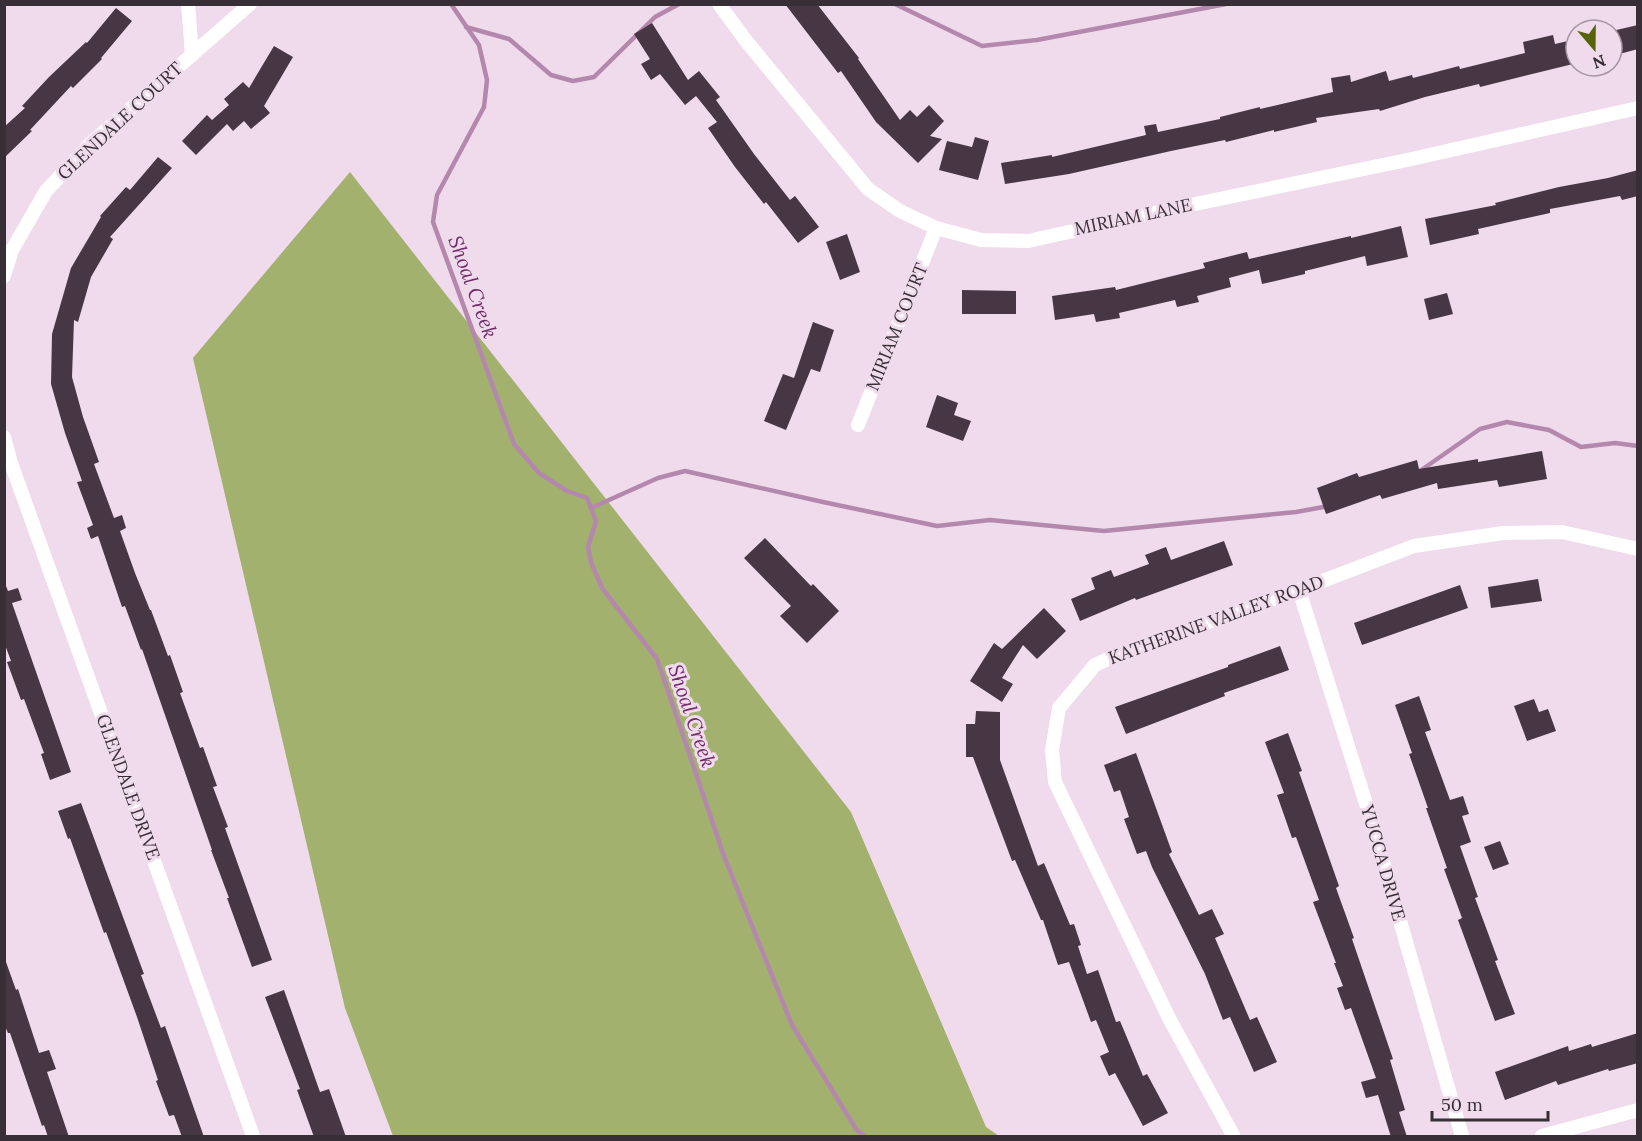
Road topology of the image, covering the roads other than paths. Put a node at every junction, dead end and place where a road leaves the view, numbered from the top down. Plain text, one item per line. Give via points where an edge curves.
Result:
1 (188, 4) edge
2 (250, 4) edge
3 (719, 4) edge
4 (192, 55) junction
5 (1638, 108) edge
6 (936, 228) junction
7 (8, 247) edge
8 (4, 276) edge
9 (858, 425) dead end
10 (4, 437) edge
11 (1638, 549) edge
12 (1299, 590) junction
13 (1638, 1110) edge
14 (1233, 1135) dead end
15 (253, 1137) edge
16 (1462, 1137) edge
17 (1542, 1137) edge

1 - 4 street, GLENDALE COURT
2 - 4 street, GLENDALE COURT
3 - 6 street, MIRIAM LANE via 868,189 900,211
4 - 7 street, GLENDALE COURT via 90,144 46,190
5 - 6 street, MIRIAM LANE via 1028,241 981,240
6 - 9 street, MIRIAM COURT
7 - 8 street
10 - 15 street, GLENDALE DRIVE
11 - 12 street, KATHERINE VALLEY ROAD via 1562,532 1503,533 1414,546
12 - 14 street, KATHERINE VALLEY ROAD via 1095,665 1059,708 1052,750 1055,782 1170,1020
12 - 16 street, YUCCA DRIVE via 1368,810
13 - 17 street

